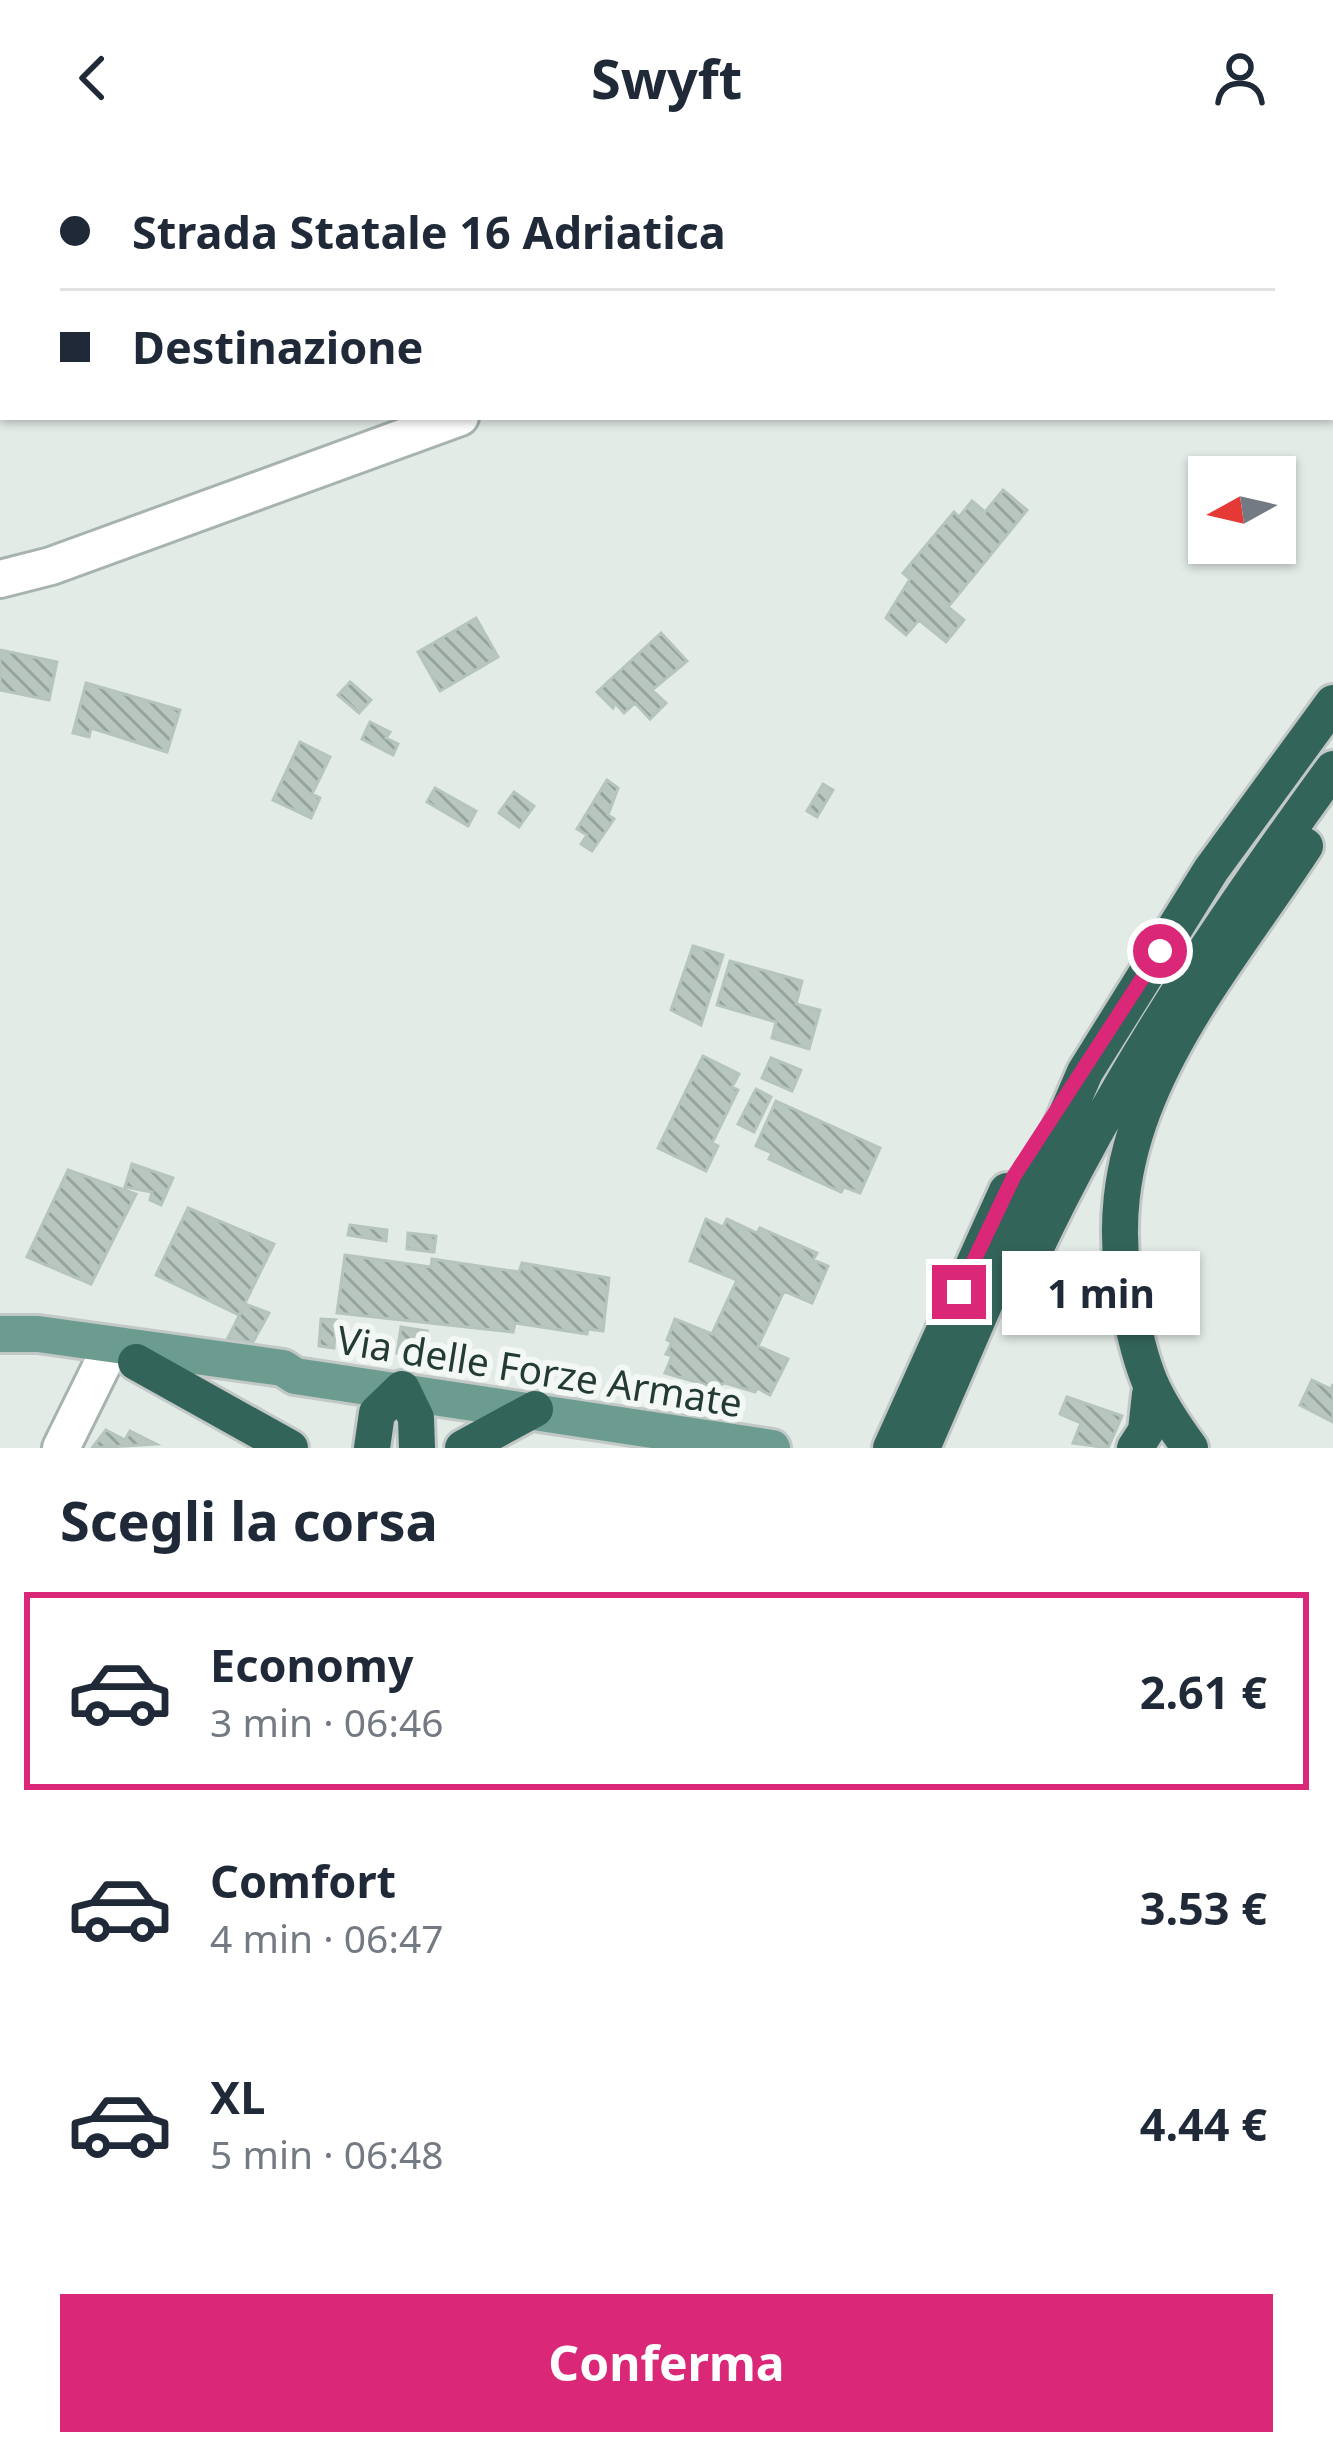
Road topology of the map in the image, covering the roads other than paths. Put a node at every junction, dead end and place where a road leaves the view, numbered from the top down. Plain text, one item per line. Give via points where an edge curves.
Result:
1 (452, 420) edge
2 (0, 579) edge
3 (1333, 703) edge
4 (1333, 769) edge
5 (1333, 803) edge
6 (1085, 1072) junction
7 (12, 1336) edge
8 (121, 1360) junction
9 (296, 1376) junction
10 (959, 1383) junction
11 (402, 1389) junction
12 (1150, 1394) junction
13 (536, 1409) junction
14 (61, 1448) edge
15 (290, 1448) edge
16 (372, 1448) edge
17 (417, 1448) edge
18 (463, 1448) edge
19 (772, 1448) edge
20 (890, 1448) edge
21 (922, 1448) edge
22 (948, 1448) edge
23 (1135, 1448) edge
24 (1190, 1448) edge

1 - 2 street
3 - 6 highway via 1211,870
4 - 10 highway via 1211,936
5 - 12 highway via 1160,1069 1127,1146 1118,1229 1123,1283
6 - 10 highway
6 - 20 highway via 1014,1176
7 - 8 main road, Via delle Forze Armate
7 - 9 main road, Via delle Forze Armate via 283,1368
8 - 9 main road, Via delle Forze Armate via 282,1381
8 - 14 street
8 - 15 highway
9 - 11 main road, Via delle Forze Armate
10 - 21 highway
10 - 22 highway
11 - 13 main road, Via delle Forze Armate
11 - 16 highway via 377,1413
11 - 17 highway via 416,1418
12 - 23 highway via 1146,1431
12 - 24 highway
13 - 18 highway
13 - 19 main road, Via delle Forze Armate

